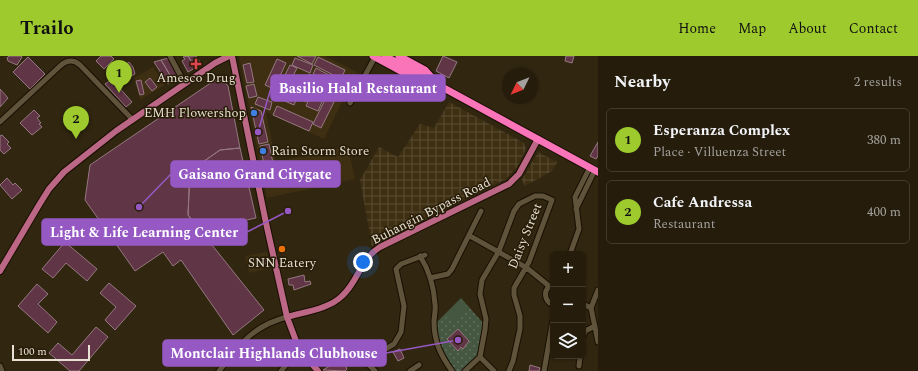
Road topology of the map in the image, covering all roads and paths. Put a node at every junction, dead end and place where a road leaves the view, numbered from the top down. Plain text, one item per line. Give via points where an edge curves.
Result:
1 (170, 56) edge
2 (230, 56) edge
3 (385, 56) edge
4 (399, 56) edge
5 (374, 57) edge
6 (185, 84) junction
7 (439, 85) junction
8 (350, 103) dead end
9 (132, 120) junction
10 (0, 122) edge
11 (538, 139) junction
12 (594, 170) edge
13 (481, 211) dead end
14 (470, 236) junction
15 (499, 251) junction
16 (571, 251) edge
17 (2, 263) edge
18 (527, 268) junction
19 (0, 271) edge
20 (430, 278) junction
21 (550, 284) edge
22 (550, 286) edge
23 (598, 290) edge
24 (550, 303) edge
25 (586, 306) edge
26 (591, 308) junction
27 (287, 317) junction
28 (552, 323) edge
29 (595, 326) junction
30 (586, 330) edge
31 (598, 342) edge
32 (299, 349) junction
33 (480, 357) junction
34 (580, 359) edge
35 (419, 365) dead end
36 (0, 366) edge
37 (579, 366) dead end
38 (2, 371) edge
39 (219, 371) edge
40 (281, 371) edge
41 (318, 371) edge
42 (375, 371) edge
43 (410, 371) edge
44 (452, 371) edge
45 (465, 371) edge
46 (494, 371) edge
47 (509, 371) edge
48 (544, 371) edge

1 - 6 street
2 - 6 main road
2 - 27 main road
3 - 7 highway
4 - 7 highway via 425,70
5 - 7 highway via 419,81
5 - 8 street
6 - 9 main road
7 - 11 highway
9 - 10 street via 80,65 69,61 60,66
9 - 17 main road via 83,156 58,179
11 - 12 highway
11 - 27 main road, Buhangin Bypass Road via 519,174 509,184 380,247 365,259 349,288 337,300
12 - 16 street via 580,191 576,210 579,230
13 - 14 street
14 - 15 street
14 - 20 street via 448,274
15 - 18 street
15 - 18 street, Daisy Street via 519,204 539,196 552,200
15 - 33 street via 482,280 480,294 486,324
17 - 19 main road
18 - 21 street
18 - 47 street, Daisy Street via 514,288 521,322
20 - 42 street via 423,256 401,264 396,269 404,306 399,337 394,344 365,361
20 - 44 street via 435,305 436,340 441,355
22 - 24 street via 545,297
23 - 26 street
25 - 26 street
26 - 29 street
27 - 32 main road
27 - 39 street via 255,330
28 - 48 street
29 - 30 street
29 - 31 street
32 - 40 street
32 - 41 main road
33 - 45 street
33 - 46 street
34 - 37 street
35 - 43 street
36 - 38 street

